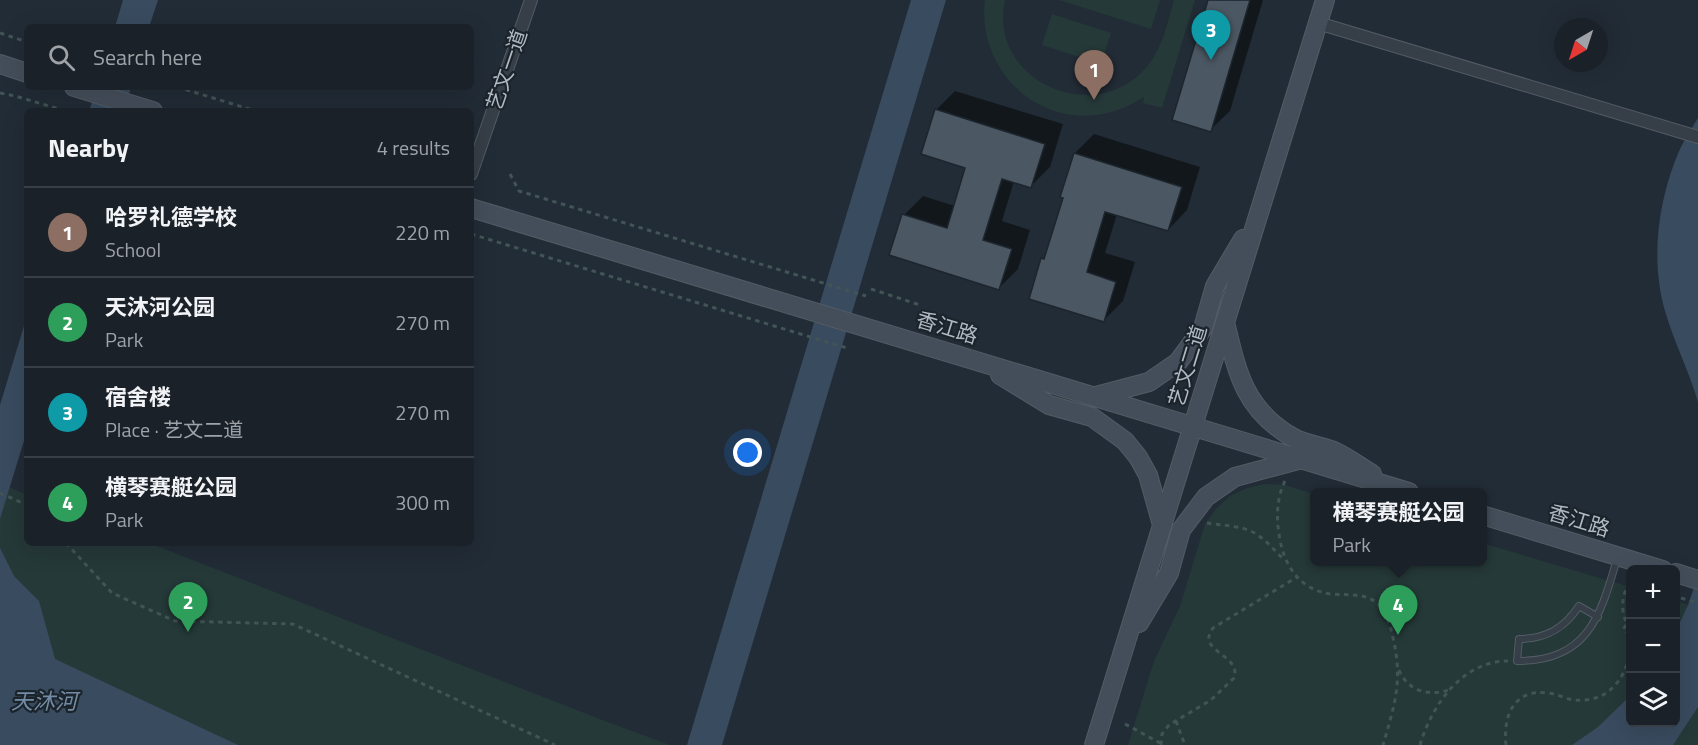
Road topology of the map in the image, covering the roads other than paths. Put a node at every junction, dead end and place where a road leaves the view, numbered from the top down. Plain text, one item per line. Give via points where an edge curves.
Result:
1 (531, 0) edge
2 (1324, 0) edge
3 (1318, 23) junction
4 (0, 64) edge
5 (24, 72) edge
6 (83, 90) edge
7 (144, 108) edge
8 (1698, 137) edge
9 (474, 165) edge
10 (474, 209) edge
11 (1259, 212) junction
12 (1225, 321) junction
13 (975, 360) junction
14 (1094, 397) junction
15 (1193, 427) junction
16 (1300, 459) junction
17 (1395, 488) edge
18 (1399, 488) edge
19 (1487, 517) edge
20 (1162, 526) junction
21 (1618, 556) junction
22 (1647, 565) edge
23 (1598, 617) junction
24 (1124, 648) junction
25 (1094, 745) edge

1 - 9 street, 艺文一道
2 - 3 main road, 艺文二道
3 - 8 street
3 - 11 main road, 艺文二道
4 - 5 main road
6 - 7 main road
10 - 13 main road, 香江路
11 - 12 main road, 艺文二道
11 - 14 main road via 1215,285 1203,328 1186,353 1149,382
12 - 15 main road, 艺文二道
12 - 18 main road via 1241,382 1261,412 1294,438 1336,452
13 - 14 main road, 香江路
13 - 20 main road via 1049,405 1092,417 1117,434 1143,465
14 - 15 main road, 香江路
15 - 16 main road, 香江路
15 - 20 main road, 艺文二道
16 - 17 main road, 香江路
16 - 24 main road via 1235,477 1206,497 1181,530 1169,573
19 - 21 main road, 香江路
20 - 24 main road, 艺文二道
21 - 22 main road, 香江路
21 - 23 lane
23 - 23 lane via 1581,639 1558,654 1517,661 1518,639 1549,634 1579,606
24 - 25 main road, 艺文二道

